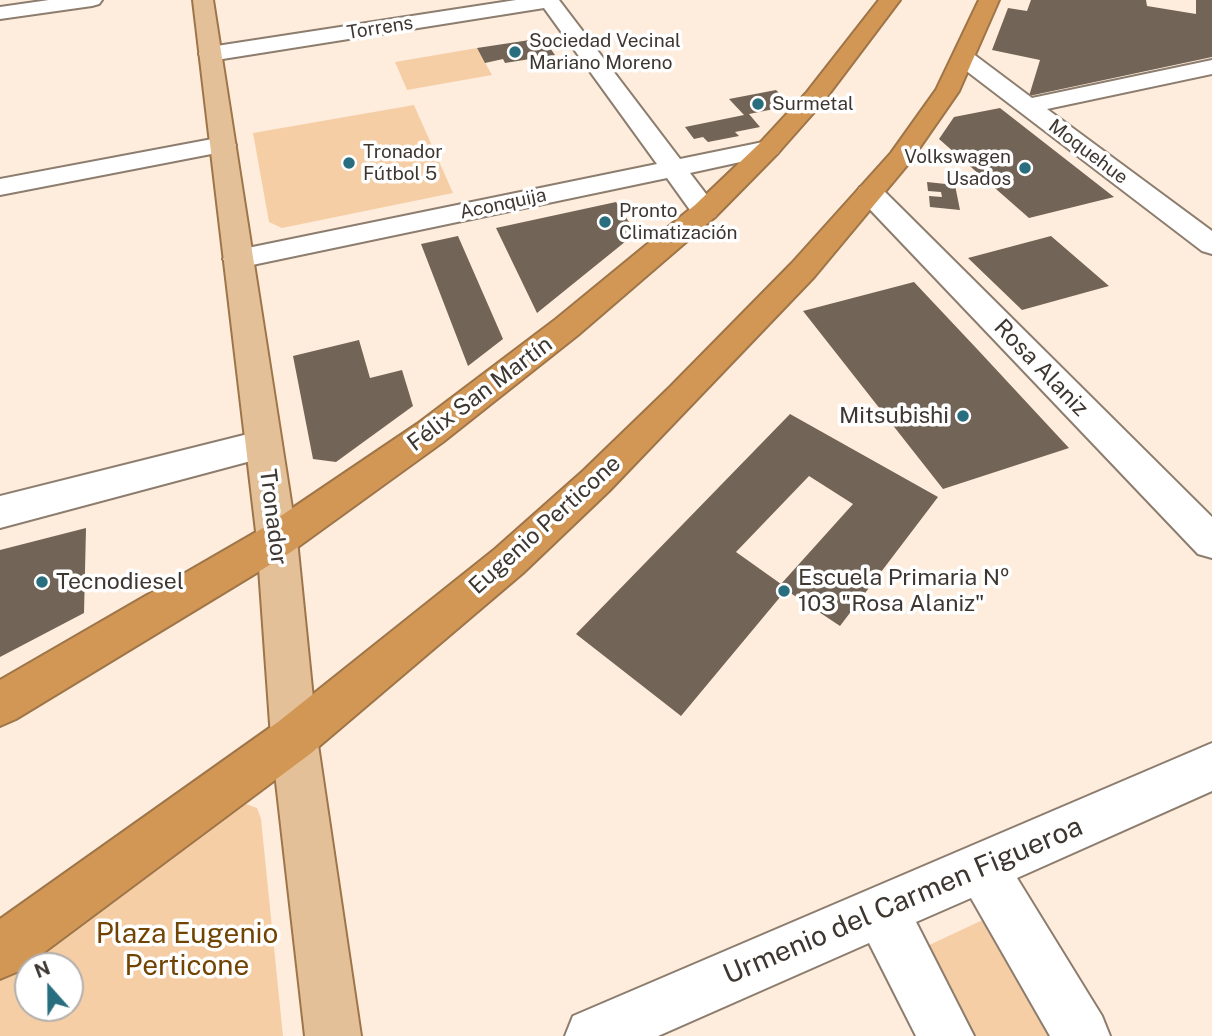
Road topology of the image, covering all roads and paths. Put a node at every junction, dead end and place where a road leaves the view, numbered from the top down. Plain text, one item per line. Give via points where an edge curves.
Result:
1 (92, 0) edge
2 (203, 0) edge
3 (889, 0) edge
4 (989, 0) edge
5 (549, 1) edge
6 (0, 13) edge
7 (210, 54) junction
8 (964, 58) junction
9 (1212, 67) edge
10 (1026, 106) junction
11 (223, 145) junction
12 (768, 149) junction
13 (673, 169) junction
14 (0, 187) edge
15 (870, 194) junction
16 (705, 211) junction
17 (1212, 245) edge
18 (239, 259) junction
19 (264, 444) junction
20 (0, 512) edge
21 (277, 540) junction
22 (1212, 542) edge
23 (0, 704) edge
24 (295, 738) junction
25 (1212, 767) edge
26 (981, 867) junction
27 (881, 911) junction
28 (0, 952) edge
29 (333, 1036) edge
30 (593, 1036) edge
31 (946, 1036) edge
32 (1082, 1036) edge

1 - 6 street
2 - 7 main road, Tronador
3 - 12 highway, Félix San Martín via 815,97
4 - 8 highway, Eugenio Perticone
5 - 7 street, Torrens
5 - 13 street
7 - 11 main road, Tronador
8 - 10 street, Moquehue
8 - 15 highway, Eugenio Perticone via 926,124
9 - 10 street
10 - 17 street, Moquehue
11 - 14 street
11 - 18 main road, Tronador
12 - 13 street, Aconquija
12 - 16 highway, Félix San Martín
13 - 16 street
13 - 18 street, Aconquija
15 - 22 street, Rosa Alaniz
15 - 24 highway, Eugenio Perticone via 752,323 596,481 509,561
16 - 21 highway, Félix San Martín via 482,394
18 - 19 main road, Tronador
19 - 20 street
19 - 21 main road, Tronador
21 - 23 highway, Félix San Martín
21 - 24 main road, Tronador
24 - 28 highway, Eugenio Perticone
24 - 29 main road, Tronador
25 - 26 street, Urmenio del Carmen Figueroa
26 - 27 street, Urmenio del Carmen Figueroa
26 - 32 street
27 - 30 street, Urmenio del Carmen Figueroa
27 - 31 street

